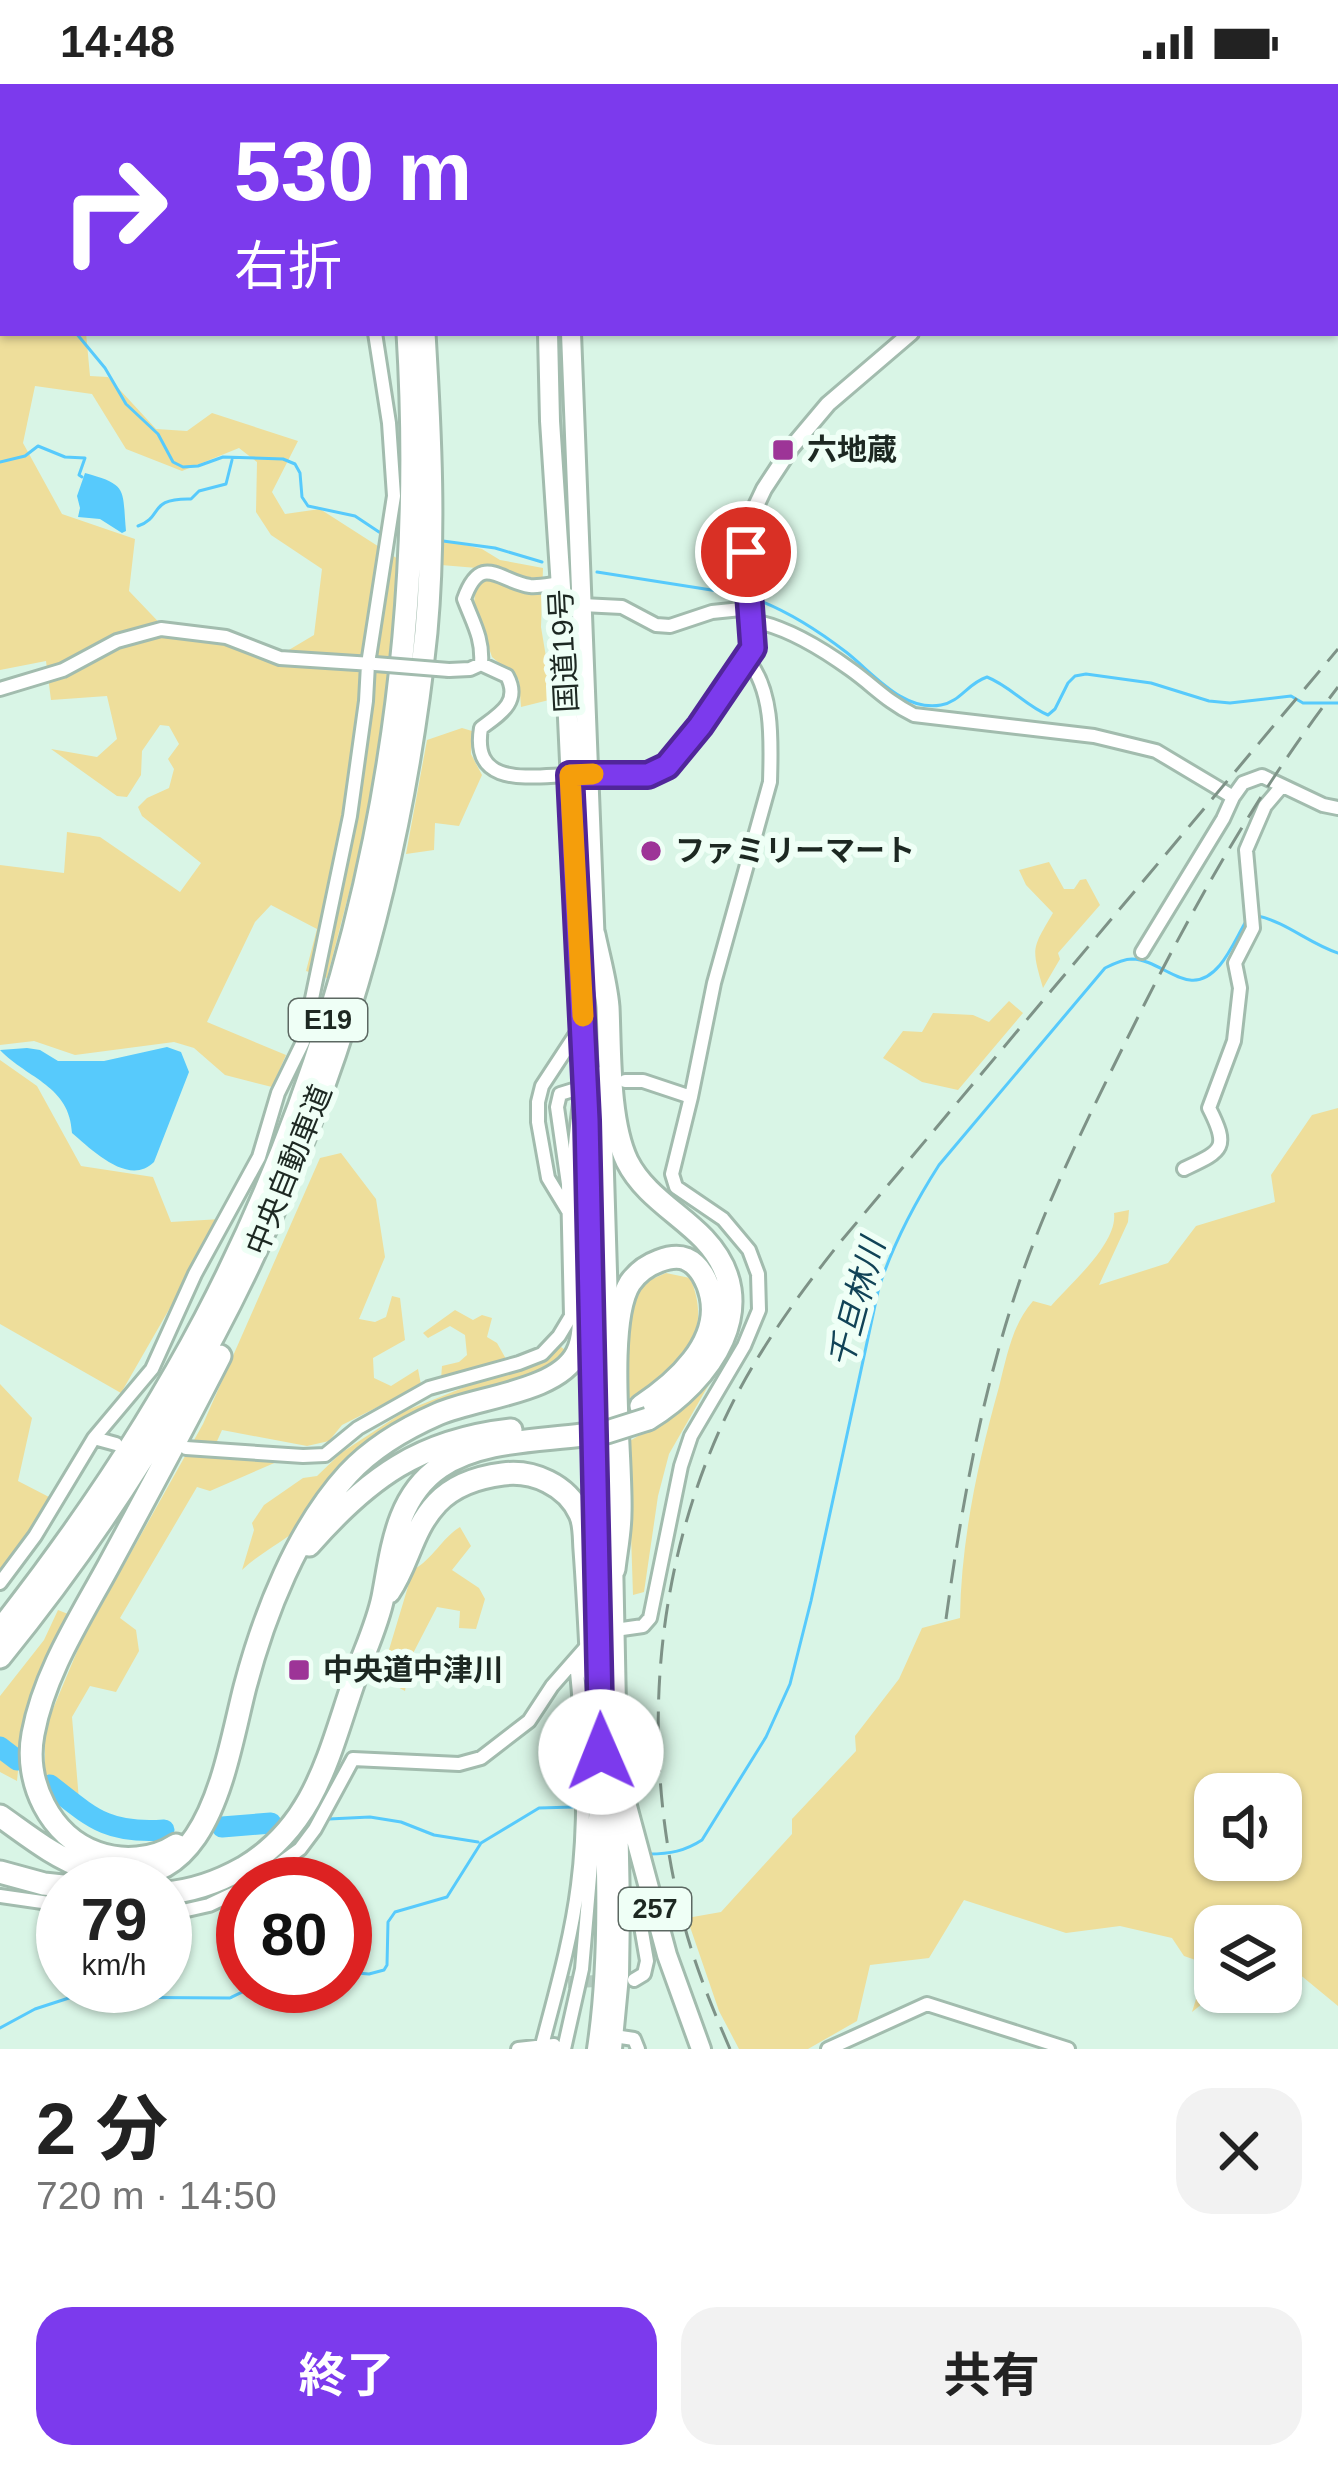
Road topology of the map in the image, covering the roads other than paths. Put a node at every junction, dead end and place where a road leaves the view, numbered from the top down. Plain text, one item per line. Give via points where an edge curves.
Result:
1 (375, 336) edge
2 (408, 336) edge
3 (424, 336) edge
4 (548, 336) edge
5 (571, 336) edge
6 (907, 336) edge
7 (561, 583) junction
8 (582, 605) junction
9 (752, 611) junction
10 (747, 659) junction
11 (372, 664) junction
12 (481, 664) junction
13 (0, 689) edge
14 (579, 775) junction
15 (1282, 786) junction
16 (1233, 796) junction
17 (1338, 808) edge
18 (594, 935) junction
19 (1142, 952) dead end
20 (583, 1024) junction
21 (625, 1081) dead end
22 (579, 1090) junction
23 (691, 1097) junction
24 (1184, 1168) dead end
25 (276, 1210) junction
26 (569, 1212) junction
27 (645, 1413) junction
28 (582, 1429) junction
29 (94, 1438) junction
30 (116, 1444) dead end
31 (185, 1448) dead end
32 (614, 1569) junction
33 (286, 1573) junction
34 (0, 1582) edge
35 (382, 1601) junction
36 (0, 1630) edge
37 (601, 1634) junction
38 (0, 1658) edge
39 (576, 1661) junction
40 (599, 1685) joint
41 (617, 1768) junction
42 (602, 1786) junction
43 (214, 1800) junction
44 (0, 1816) edge
45 (0, 1830) edge
46 (44, 1857) edge
47 (289, 1857) edge
48 (0, 1872) edge
49 (36, 1882) edge
50 (192, 1889) edge
51 (0, 1895) edge
52 (36, 1901) edge
53 (636, 1903) junction
54 (634, 1980) dead end
55 (613, 2043) edge
56 (550, 2047) edge
57 (518, 2049) edge
58 (597, 2049) edge
59 (638, 2049) edge
60 (700, 2049) edge
61 (828, 2049) edge
62 (1068, 2049) edge

1 - 11 street via 394,496
2 - 36 highway, 中央自動車道 / E19 via 412,491 400,685 374,847 332,1006 274,1172 206,1318 115,1472
3 - 25 highway, 中央自動車道 / E19 via 428,593 400,812 350,1012
4 - 7 highway, 国道19号
5 - 8 highway, 国道19号
6 - 9 street via 828,404 754,508
7 - 12 street via 531,586 479,574 464,599 483,646
7 - 14 highway, 国道19号
8 - 9 street via 622,607 656,626
8 - 14 highway, 国道19号
9 - 10 street
9 - 16 street via 914,715 1115,741 1156,752
10 - 14 street via 667,766 648,775
10 - 23 street via 766,706 770,782
11 - 12 street, bridge
11 - 13 street via 280,658 226,637 161,629
11 - 29 street via 303,1042 259,1157 152,1369
12 - 14 street via 507,676 513,691 507,709 481,728 483,760 511,776
14 - 18 highway, 国道19号
14 - 20 highway, 国道19号
15 - 16 street via 1262,776
15 - 17 street
15 - 24 street via 1246,850 1253,928 1235,963 1234,1041 1209,1108 1222,1144
16 - 19 street
18 - 27 highway via 627,1162 708,1244 725,1269 731,1299 728,1328 698,1381 674,1403
18 - 32 highway, 国道19号
20 - 22 highway, 国道19号
20 - 26 street via 538,1102 548,1178
21 - 23 street
22 - 26 street via 560,1094 557,1107
22 - 33 highway via 583,1328 571,1364 550,1380 440,1414 373,1452 312,1520
22 - 37 highway, 国道19号
23 - 37 street via 672,1181 742,1240 758,1274 759,1310 681,1466 650,1618
25 - 38 highway, 中央自動車道 / E19 via 133,1478
25 - 43 highway via 249,1297 58,1660 32,1738 32,1771 50,1816 69,1838 111,1858 170,1850
26 - 31 street via 571,1316 542,1354 429,1388 325,1455
27 - 28 highway
27 - 32 highway via 688,1368 710,1328 708,1283 687,1259 646,1266 622,1301
28 - 33 highway via 476,1434 416,1456 345,1506
28 - 35 highway via 487,1448 440,1467 402,1515
29 - 30 street
29 - 34 street
32 - 37 highway, 国道19号
33 - 43 highway
35 - 37 highway via 441,1499 462,1485 517,1472 568,1494 582,1517
35 - 50 highway via 297,1822 238,1871
37 - 39 street
37 - 40 highway via 592,1670
37 - 41 highway, 国道19号
39 - 47 street via 529,1721 481,1757 459,1764 353,1760
39 - 56 street via 581,1849
40 - 42 highway
41 - 53 highway, 国道19号
41 - 53 highway, 257
42 - 56 street via 582,1970
42 - 58 highway
43 - 44 highway via 187,1850 147,1873 83,1868
45 - 46 highway
48 - 49 highway
51 - 52 street
53 - 54 street via 647,1961
53 - 55 highway, 国道19号
53 - 60 highway, 257
55 - 59 street via 634,2039
56 - 57 street
61 - 62 street via 927,2004

